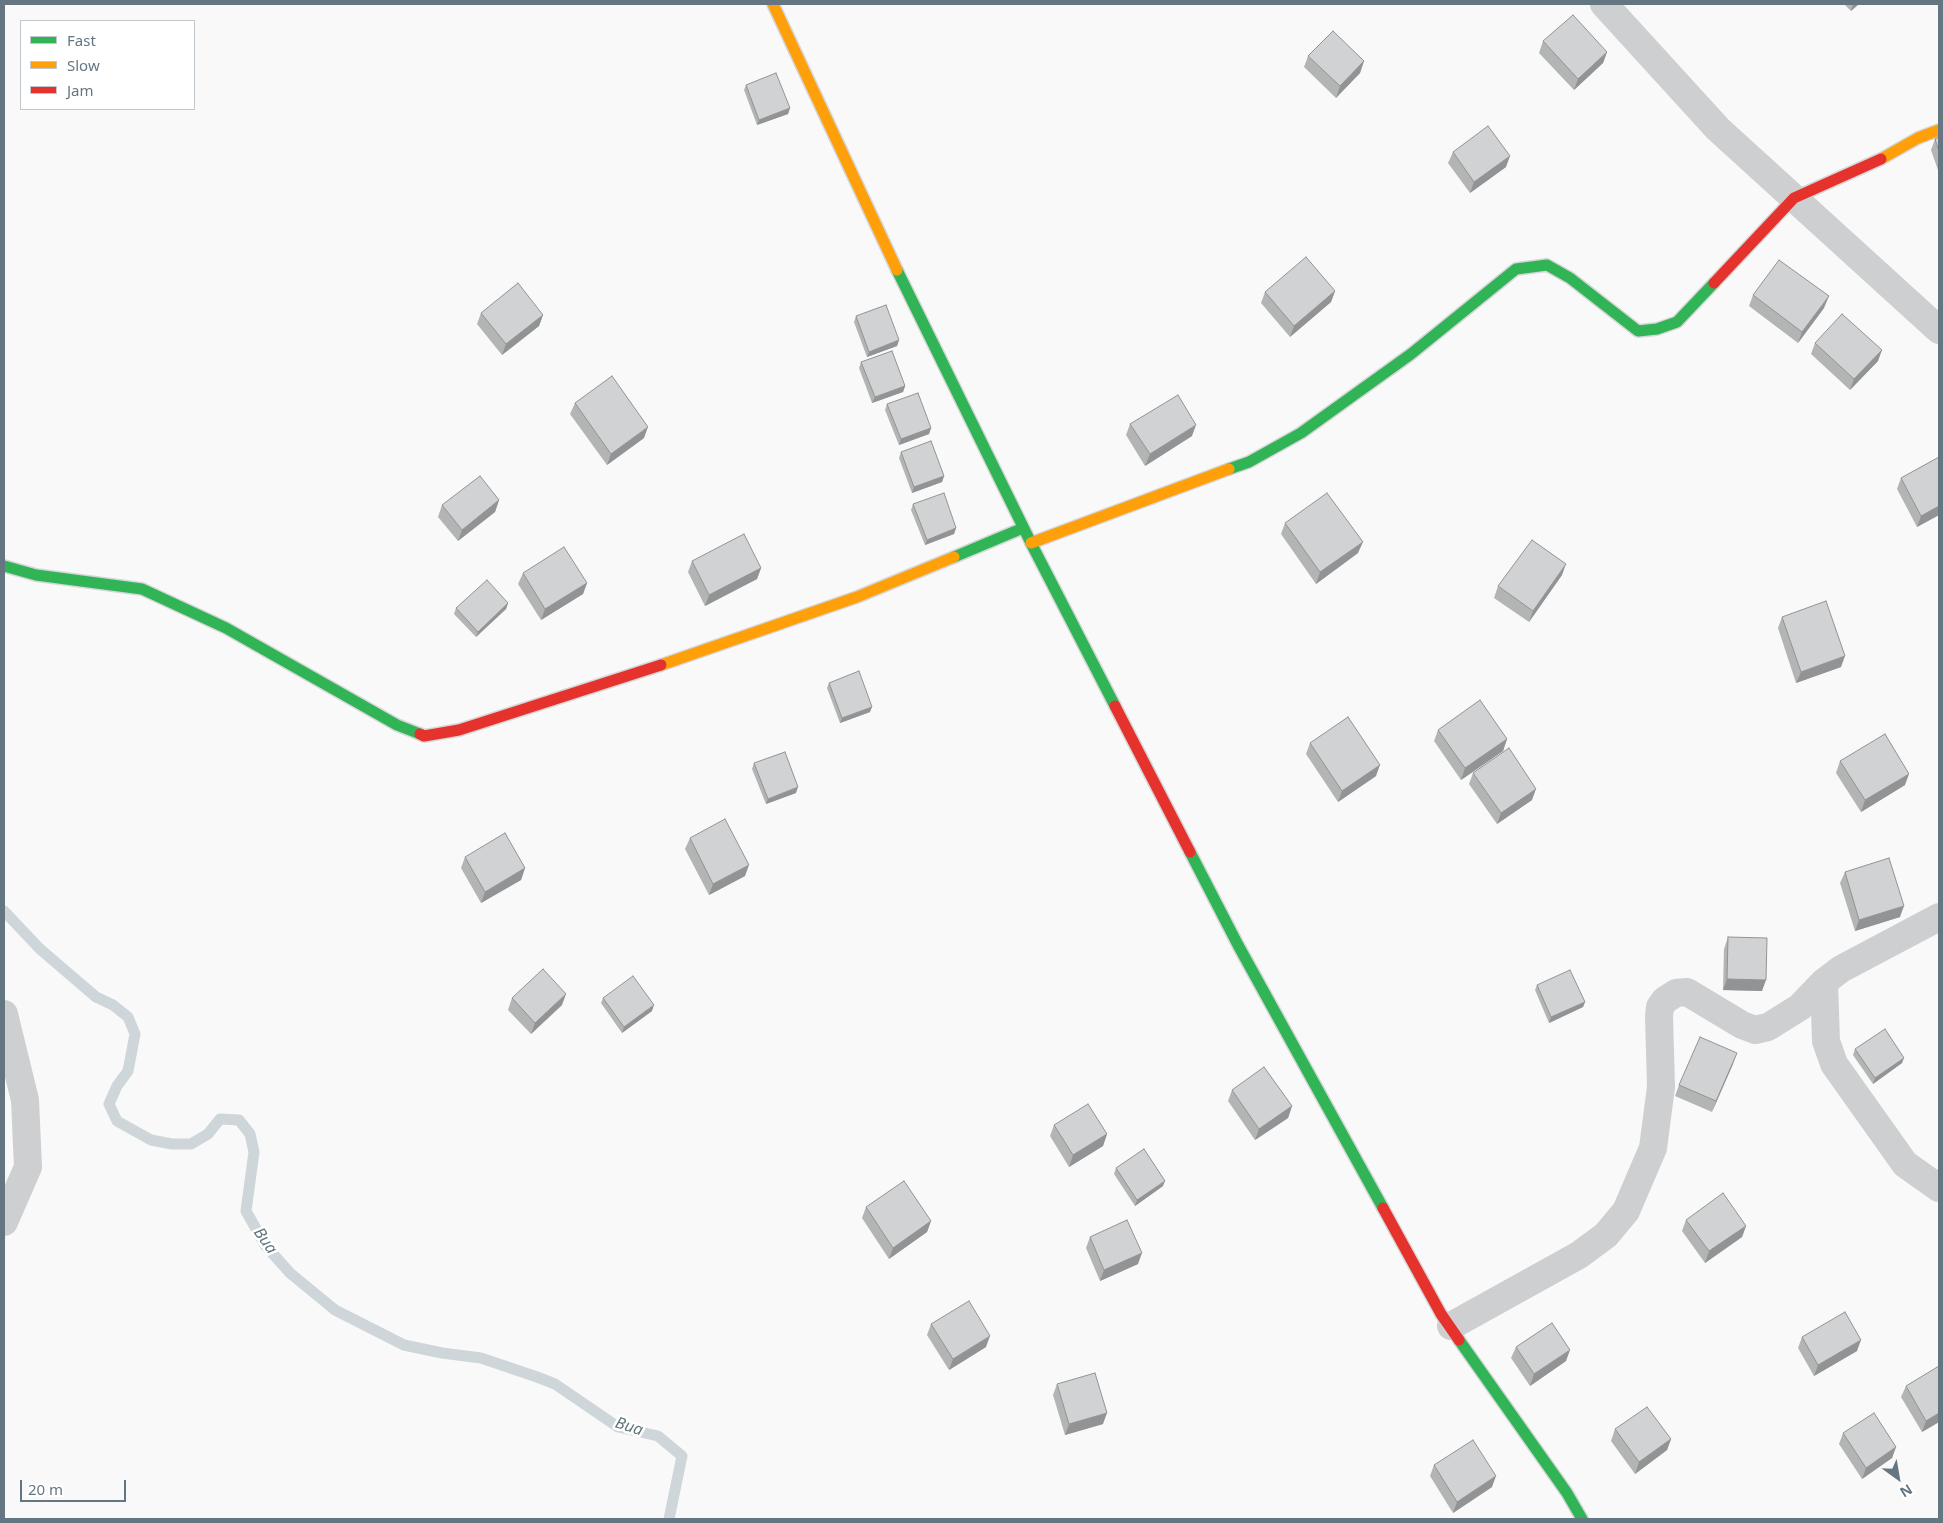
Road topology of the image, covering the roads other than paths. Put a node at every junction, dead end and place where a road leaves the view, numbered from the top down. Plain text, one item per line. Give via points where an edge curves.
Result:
1 (772, 4) edge
2 (1604, 4) edge
3 (1939, 130) edge
4 (1794, 198) junction
5 (1939, 330) edge
6 (1023, 528) junction
7 (1031, 543) junction
8 (4, 566) edge
9 (1939, 916) edge
10 (1824, 982) junction
11 (4, 1014) edge
12 (1939, 1188) edge
13 (4, 1222) edge
14 (1451, 1326) junction
15 (1582, 1519) edge

1 - 6 street
2 - 4 street via 1718,129
3 - 4 street
4 - 5 street
4 - 7 street via 1676,322 1638,331 1547,264 1516,269 1410,354 1301,433 1249,462
6 - 7 street
6 - 8 street via 847,601 459,730 424,736 397,726 226,628 142,589 36,574
7 - 14 street via 1238,945
9 - 10 street
10 - 12 street via 1826,1040 1834,1064 1905,1164
10 - 14 street via 1800,1008 1768,1027 1755,1030 1687,992 1676,993 1665,1000 1659,1016 1661,1087 1653,1148 1626,1211 1606,1235 1579,1255
11 - 13 street via 25,1100 28,1167
14 - 15 street

